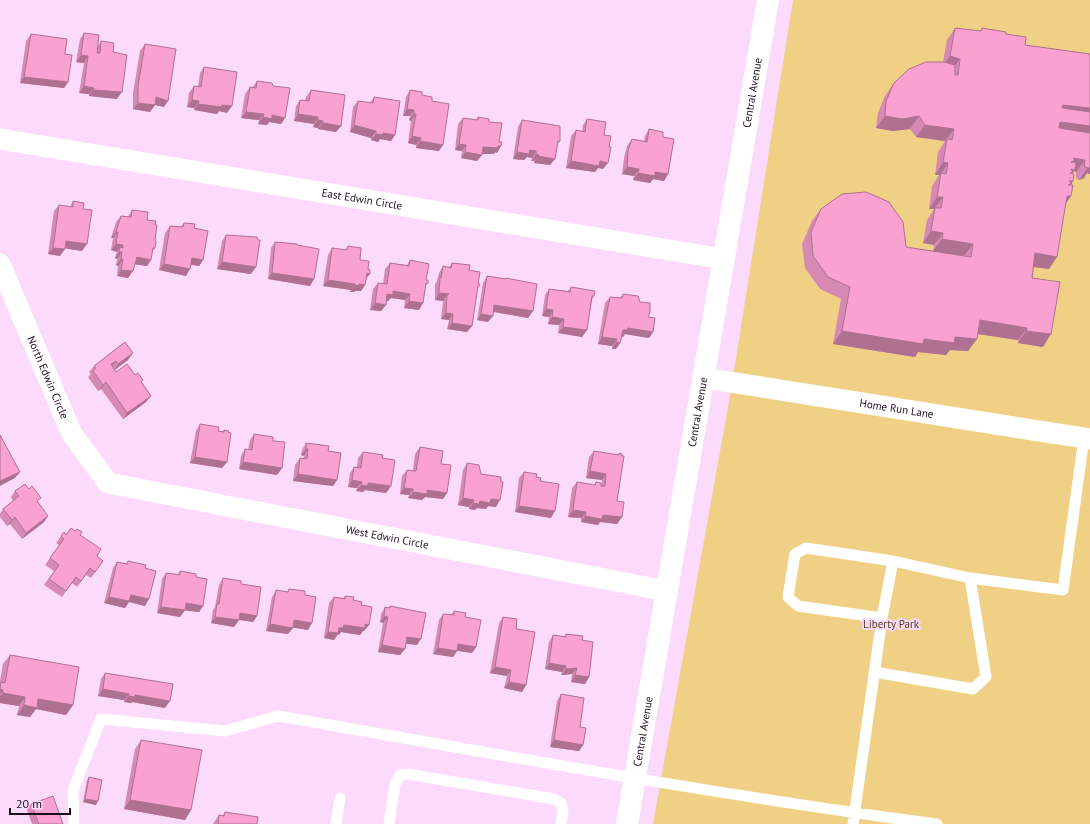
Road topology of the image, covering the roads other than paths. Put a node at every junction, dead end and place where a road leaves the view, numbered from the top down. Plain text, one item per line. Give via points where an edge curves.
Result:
1 (768, 0) edge
2 (0, 139) edge
3 (724, 259) junction
4 (0, 264) edge
5 (704, 378) junction
6 (1087, 438) edge
7 (108, 483) joint
8 (893, 561) junction
9 (970, 578) junction
10 (667, 591) junction
11 (882, 618) junction
12 (874, 672) junction
13 (635, 777) junction
14 (340, 798) dead end
15 (853, 819) edge
16 (74, 824) edge
17 (336, 824) edge
18 (389, 824) edge
19 (561, 824) edge
20 (627, 824) edge
21 (937, 824) edge

1 - 3 main road, Central Avenue
2 - 3 street, East Edwin Circle
3 - 5 main road, Central Avenue
4 - 7 street, North Edwin Circle via 72,434
5 - 6 street, Home Run Lane
5 - 10 main road, Central Avenue
6 - 9 lane via 1063,590
7 - 10 street, West Edwin Circle
8 - 9 lane
8 - 11 lane
8 - 11 lane via 806,548 795,554 788,597 798,606
9 - 12 lane via 986,677 973,689
10 - 13 main road, Central Avenue
11 - 12 lane
12 - 15 lane
13 - 15 lane
13 - 16 lane via 278,716 225,731 101,719 73,790
13 - 20 main road, Central Avenue
14 - 17 lane
15 - 21 lane
18 - 19 lane via 395,784 400,775 408,774 554,799 561,803

